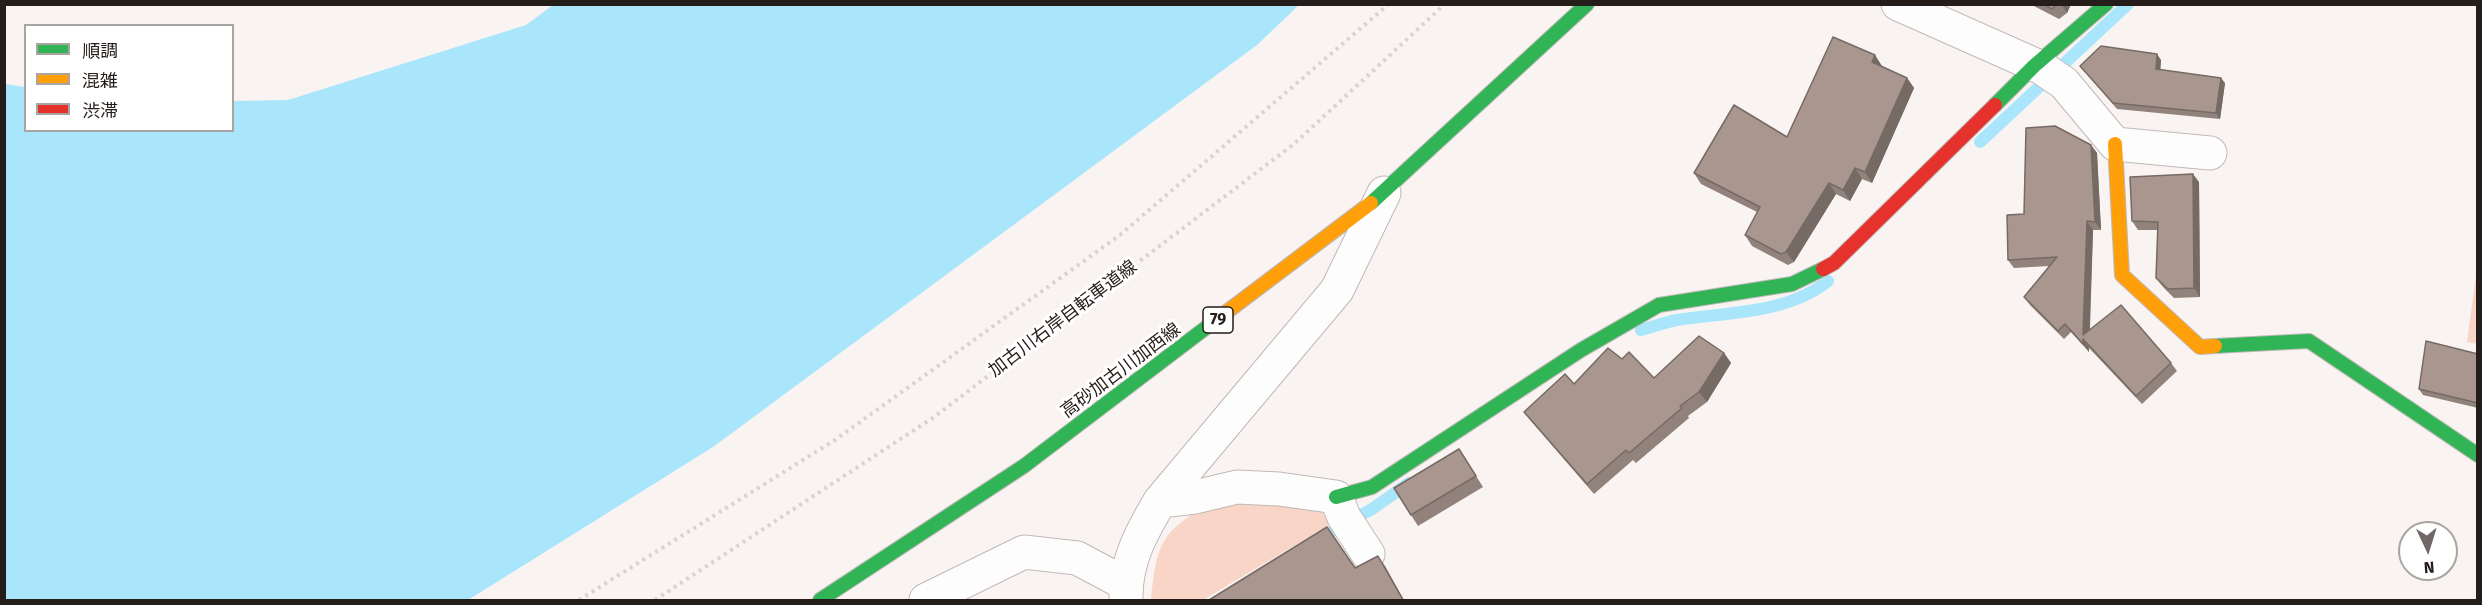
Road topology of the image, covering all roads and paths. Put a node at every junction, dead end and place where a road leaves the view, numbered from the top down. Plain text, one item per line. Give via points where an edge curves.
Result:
1 (1389, 4) edge
2 (1445, 4) edge
3 (1587, 4) edge
4 (1898, 4) edge
5 (2106, 4) edge
6 (2047, 72) junction
7 (2115, 144) junction
8 (2210, 153) dead end
9 (1384, 193) junction
10 (2478, 455) edge
11 (1160, 501) junction
12 (1350, 525) joint
13 (1126, 592) edge
14 (579, 600) edge
15 (655, 600) edge
16 (820, 600) edge
17 (926, 600) edge

1 - 14 path via 1120,235 835,440
2 - 15 path, 加古川右岸自転車道線 via 1294,144 953,402
3 - 9 street, 高砂加古川加西線 / 79
4 - 6 street
5 - 6 street
6 - 7 street
6 - 12 street via 1834,263 1792,284 1659,305 1581,350 1372,488
7 - 8 street
7 - 10 street via 2122,275 2200,347 2309,341
9 - 11 street via 1337,290
9 - 16 street, 高砂加古川加西線 / 79 via 1024,466
11 - 12 street via 1237,487 1279,489
11 - 13 street via 1138,539
13 - 17 street via 1077,558 1024,552

